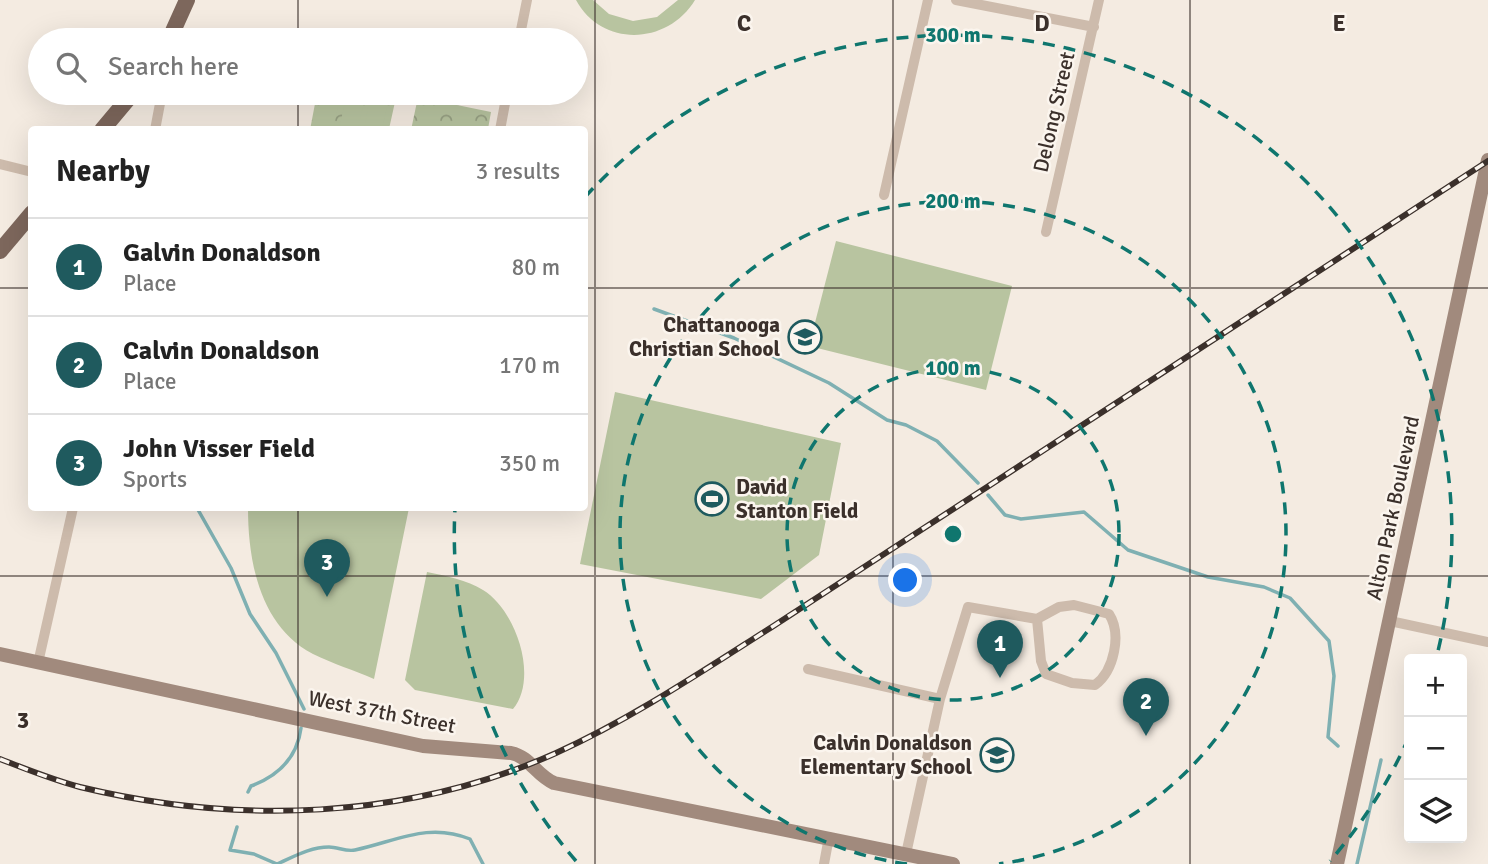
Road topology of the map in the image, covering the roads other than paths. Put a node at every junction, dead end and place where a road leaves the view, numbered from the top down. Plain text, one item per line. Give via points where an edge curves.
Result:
1 (187, 0) edge
2 (527, 0) edge
3 (928, 0) edge
4 (956, 0) edge
5 (1099, 0) edge
6 (1094, 27) junction
7 (175, 28) edge
8 (521, 28) edge
9 (123, 105) edge
10 (160, 105) edge
11 (504, 105) edge
12 (105, 126) edge
13 (156, 126) edge
14 (500, 126) edge
15 (1488, 160) edge
16 (0, 164) edge
17 (28, 171) edge
18 (884, 195) dead end
19 (28, 218) edge
20 (1046, 232) dead end
21 (0, 251) edge
22 (72, 511) edge
23 (1037, 619) junction
24 (1390, 621) junction
25 (1488, 642) edge
26 (0, 654) edge
27 (38, 663) junction
28 (808, 669) dead end
29 (940, 699) junction
30 (830, 838) junction
31 (906, 855) junction
32 (921, 861) edge
33 (824, 864) edge
34 (953, 864) edge
35 (1338, 864) edge

1 - 7 main road
2 - 8 street
3 - 18 street
4 - 6 street
5 - 6 street, Delong Street
6 - 20 street, Delong Street
9 - 12 main road
10 - 13 street
11 - 14 street
15 - 24 street, Alton Park Boulevard
16 - 17 street
19 - 21 main road
22 - 27 street
23 - 23 street via 1046,674 1096,685 1105,677 1116,625 1109,614 1074,605
23 - 29 street via 968,607
24 - 25 street
24 - 35 street, Alton Park Boulevard
26 - 27 street, West 37th Street
27 - 30 street, West 37th Street via 423,746 511,752 523,756 541,778 554,783
28 - 29 street
29 - 31 street
30 - 31 street, West 37th Street
30 - 33 street
31 - 32 street, West 37th Street
32 - 34 street, West 37th Street

